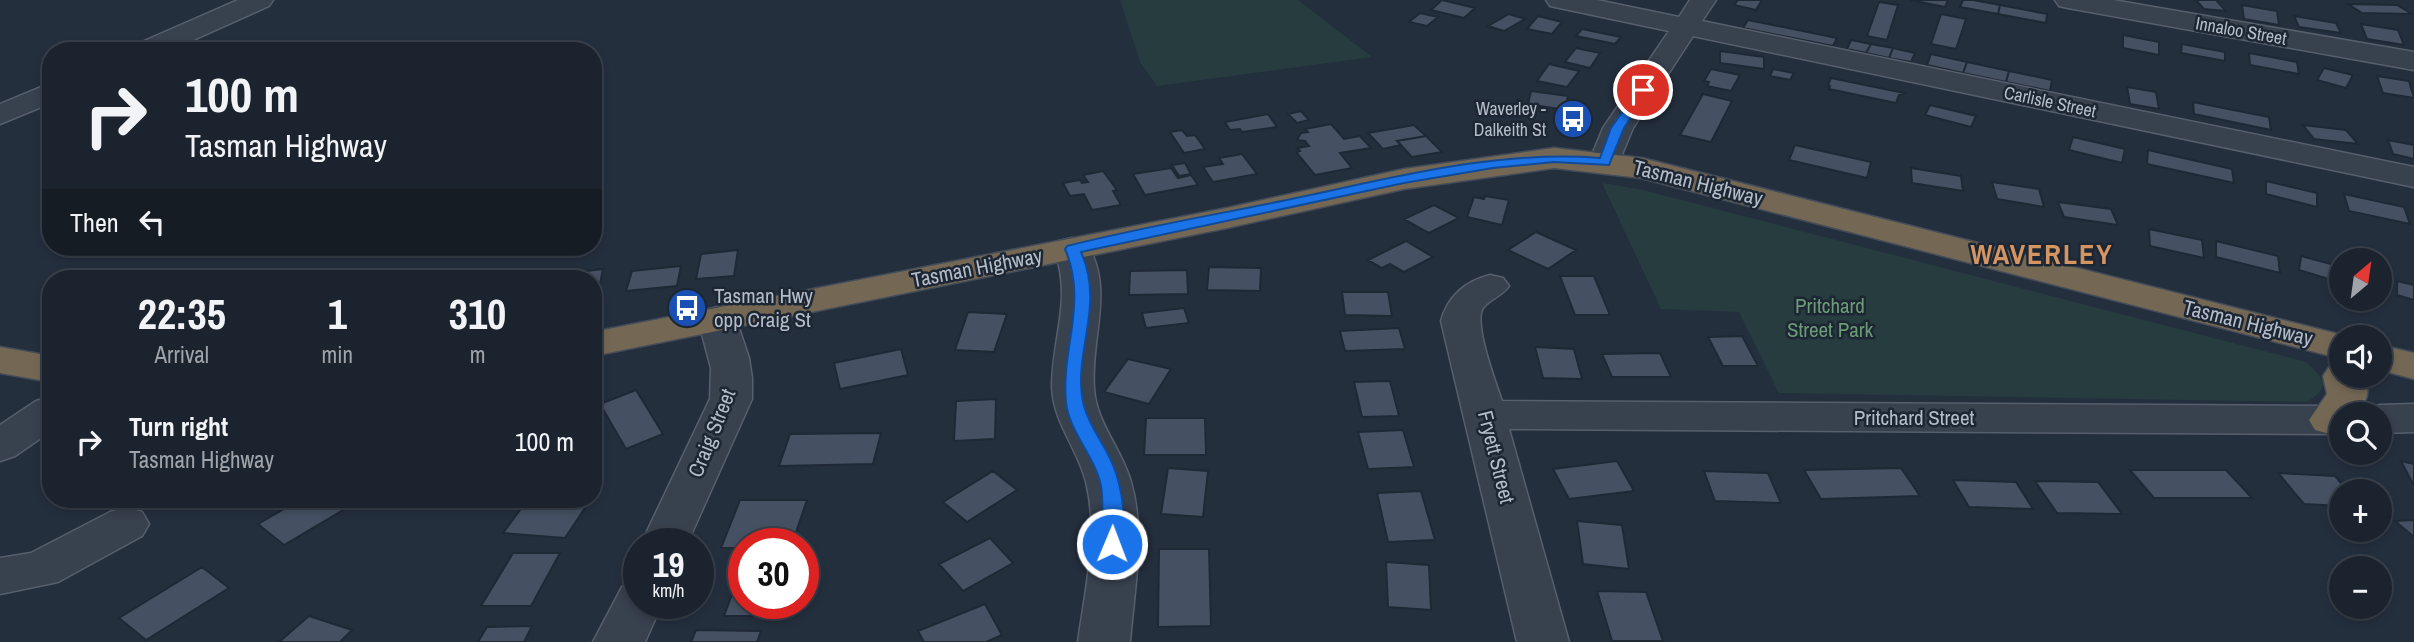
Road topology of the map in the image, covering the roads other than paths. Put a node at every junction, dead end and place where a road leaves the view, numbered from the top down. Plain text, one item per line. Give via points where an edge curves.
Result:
1 (260, 0) edge
2 (1559, 0) edge
3 (1703, 0) edge
4 (2068, 0) edge
5 (1685, 26) junction
6 (165, 42) edge
7 (2414, 61) edge
8 (42, 96) edge
9 (0, 115) edge
10 (1605, 162) junction
11 (2414, 177) edge
12 (1072, 249) junction
13 (1490, 286) dead end
14 (717, 319) junction
15 (2279, 331) junction
16 (602, 342) edge
17 (2329, 344) edge
18 (0, 360) edge
19 (2392, 360) edge
20 (2329, 364) edge
21 (2414, 366) edge
22 (42, 367) edge
23 (1486, 415) junction
24 (42, 417) edge
25 (2414, 418) edge
26 (2392, 419) edge
27 (2329, 420) edge
28 (0, 446) edge
29 (126, 524) dead end
30 (671, 528) edge
31 (0, 576) edge
32 (630, 619) edge
33 (619, 642) edge
34 (1104, 642) edge
35 (1543, 642) edge

1 - 6 street
2 - 5 street, Carlisle Street
3 - 5 street
4 - 7 street, Innaloo Street
5 - 10 street via 1618,128
5 - 11 street, Carlisle Street
8 - 9 street
10 - 12 highway, Tasman Highway via 1510,161
10 - 15 highway, Tasman Highway via 1700,182
12 - 14 highway, Tasman Highway
12 - 34 street via 1080,266 1084,299 1074,367 1075,404 1104,464 1114,520
13 - 23 street, Fryett Street via 1466,303 1460,321
14 - 16 highway, Tasman Highway
14 - 30 street, Craig Street via 734,382 731,398
15 - 17 highway, Tasman Highway
15 - 20 highway
18 - 22 highway
19 - 21 highway
23 - 27 street, Pritchard Street
23 - 35 street, Fryett Street
24 - 28 street
25 - 26 street
29 - 31 street via 50,565
32 - 33 street

